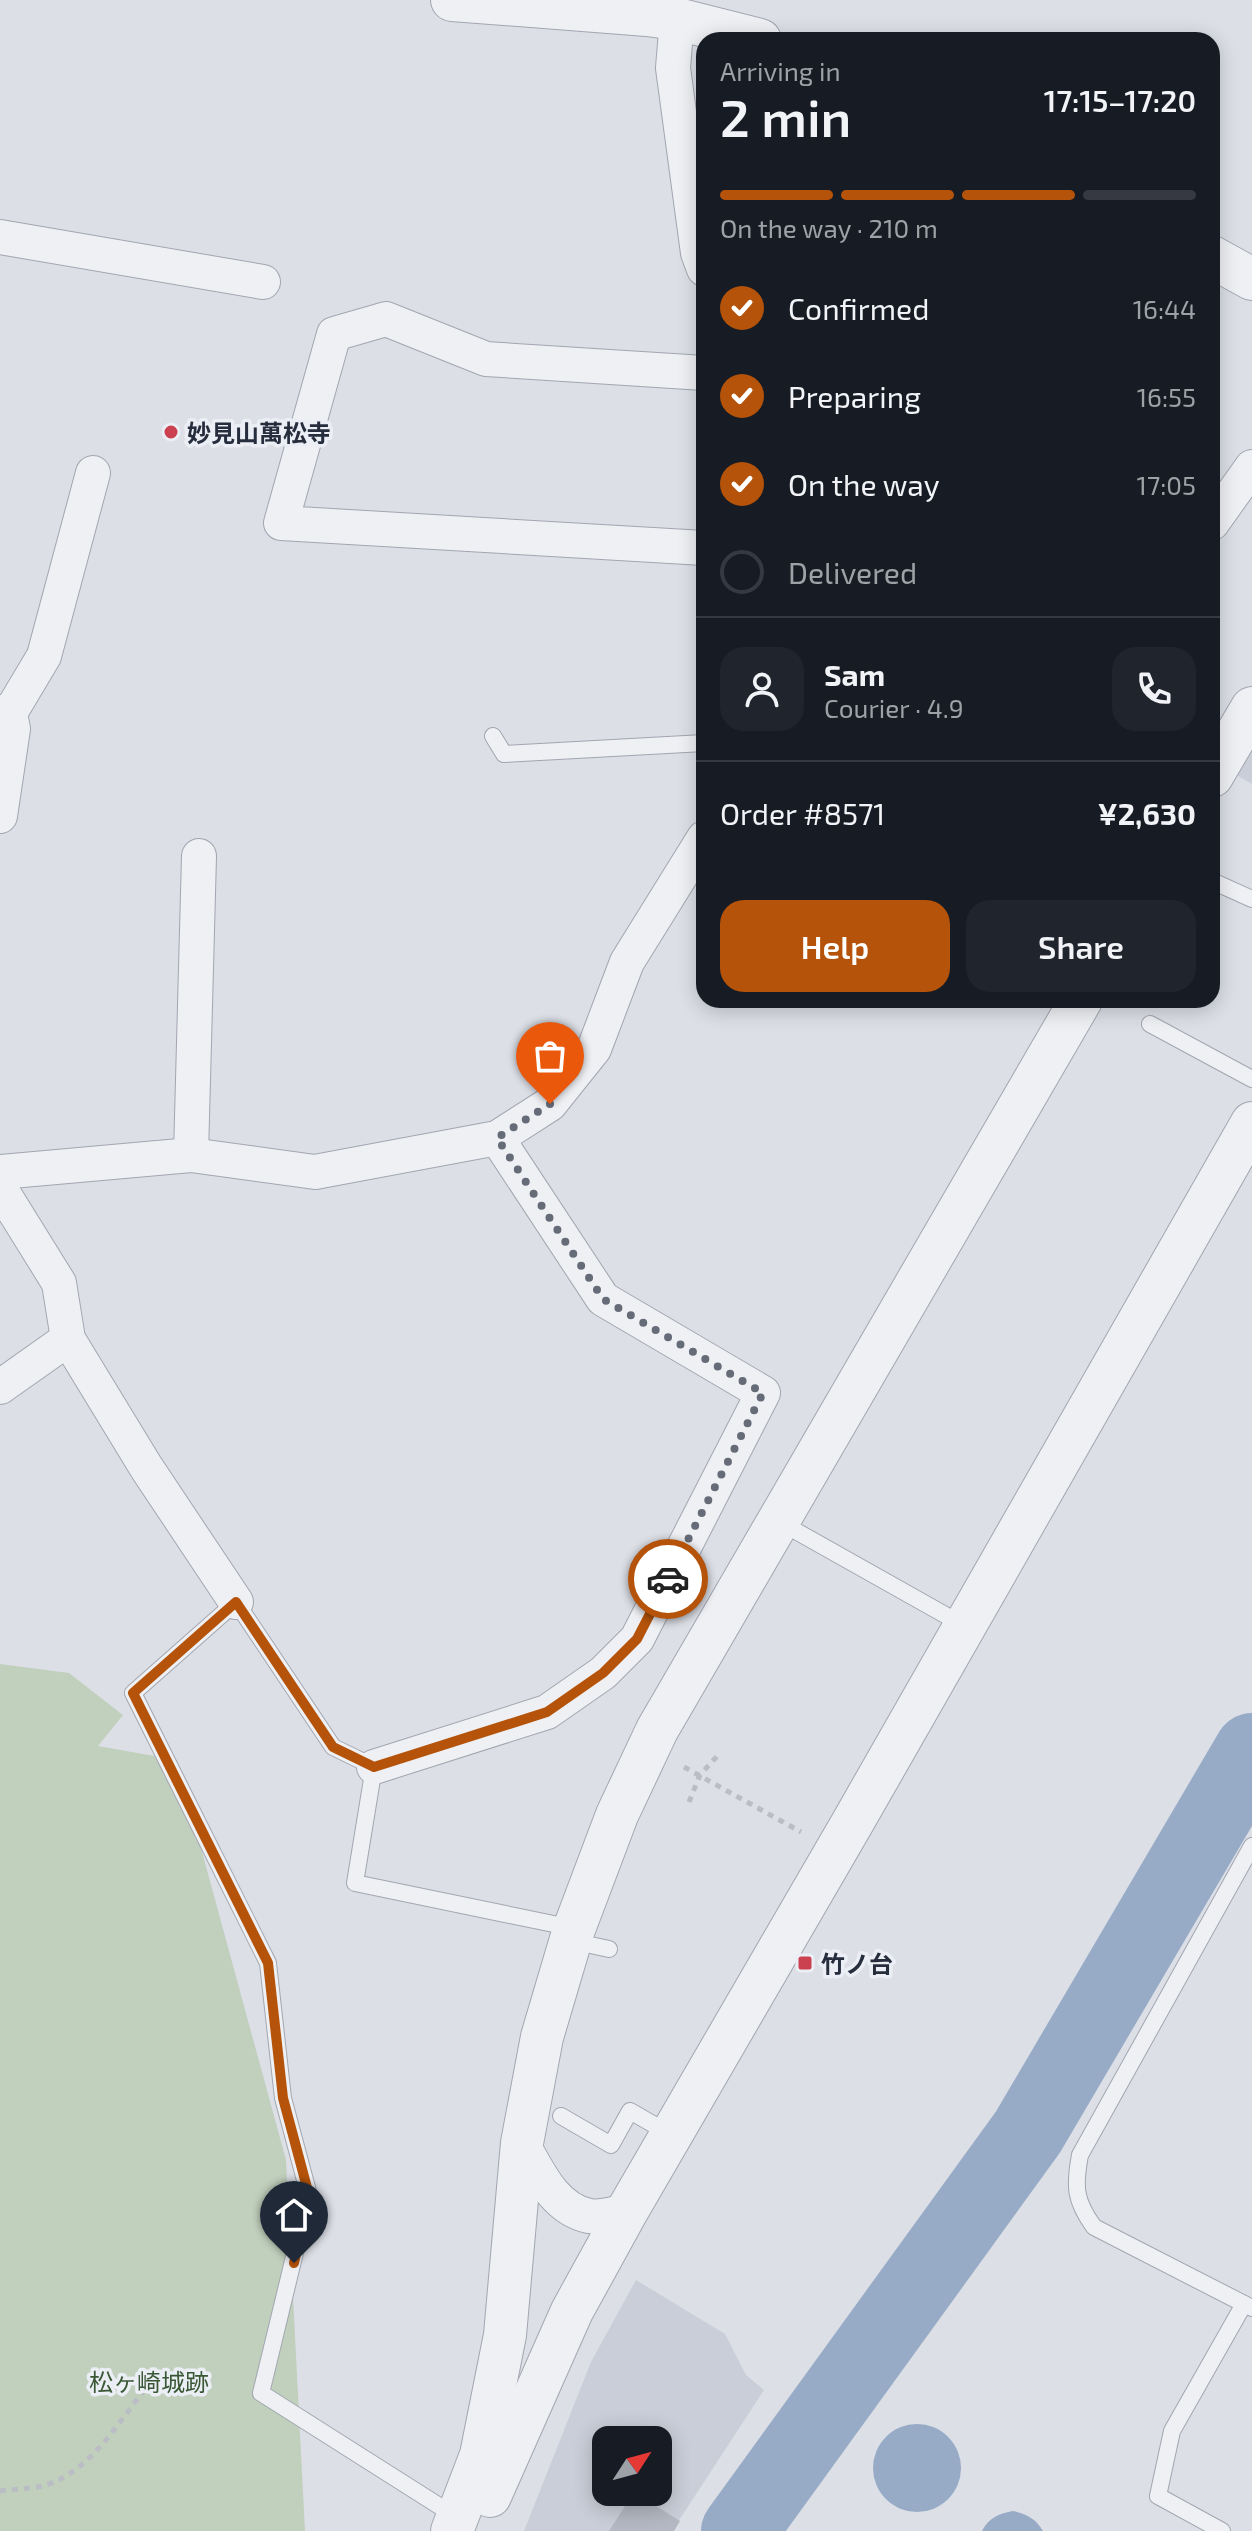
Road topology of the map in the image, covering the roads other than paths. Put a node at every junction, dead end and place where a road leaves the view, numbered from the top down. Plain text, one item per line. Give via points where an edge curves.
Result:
1 (452, 0) edge
2 (658, 11) edge
3 (732, 32) edge
4 (0, 237) edge
5 (696, 238) edge
6 (1220, 261) edge
7 (1252, 279) edge
8 (263, 282) dead end
9 (696, 372) edge
10 (1252, 467) edge
11 (93, 473) dead end
12 (1220, 512) edge
13 (696, 548) edge
14 (1252, 708) edge
15 (5, 713) edge
16 (493, 736) dead end
17 (696, 743) edge
18 (1220, 762) edge
19 (0, 816) edge
20 (696, 851) edge
21 (199, 856) dead end
22 (1220, 885) edge
23 (1252, 899) edge
24 (1076, 1008) edge
25 (1150, 1024) dead end
26 (1252, 1079) edge
27 (1252, 1123) edge
28 (497, 1138) junction
29 (191, 1155) junction
30 (0, 1172) edge
31 (0, 1188) edge
32 (68, 1339) junction
33 (0, 1387) edge
34 (778, 1521) junction
35 (236, 1602) junction
36 (964, 1626) junction
37 (374, 1767) junction
38 (1252, 1846) edge
39 (585, 1940) junction
40 (561, 2116) dead end
41 (671, 2135) junction
42 (522, 2143) junction
43 (627, 2211) junction
44 (1248, 2306) edge
45 (461, 2526) edge
46 (1222, 2531) edge

1 - 2 street
2 - 3 street
2 - 5 street via 673,68
4 - 8 street
6 - 7 street
9 - 13 street via 486,359 386,319 334,334 281,523
10 - 12 street
11 - 15 street via 44,656
14 - 18 street
15 - 19 street via 13,729
16 - 17 lane via 504,754
20 - 28 street via 627,962 594,1049 550,1104
21 - 29 street
22 - 23 lane
24 - 34 street
25 - 26 lane
27 - 36 street
28 - 29 street via 315,1172
28 - 37 street via 603,1299 763,1393 637,1639 603,1673 547,1712
29 - 30 street
31 - 32 street via 59,1283
32 - 33 street
32 - 35 street
34 - 36 lane
34 - 39 street via 648,1746 617,1815
35 - 37 lane via 333,1747
35 - 45 lane via 133,1693 268,1963 283,2098 309,2195 261,2393
36 - 41 street
37 - 39 lane via 355,1883
38 - 44 lane via 1080,2155 1075,2183 1081,2210 1094,2227
39 - 42 street via 542,2037
40 - 41 lane via 611,2145 630,2111
41 - 43 street
42 - 43 street via 564,2206 591,2217
42 - 45 street via 505,2335
43 - 45 street
44 - 46 lane via 1172,2431 1158,2496

